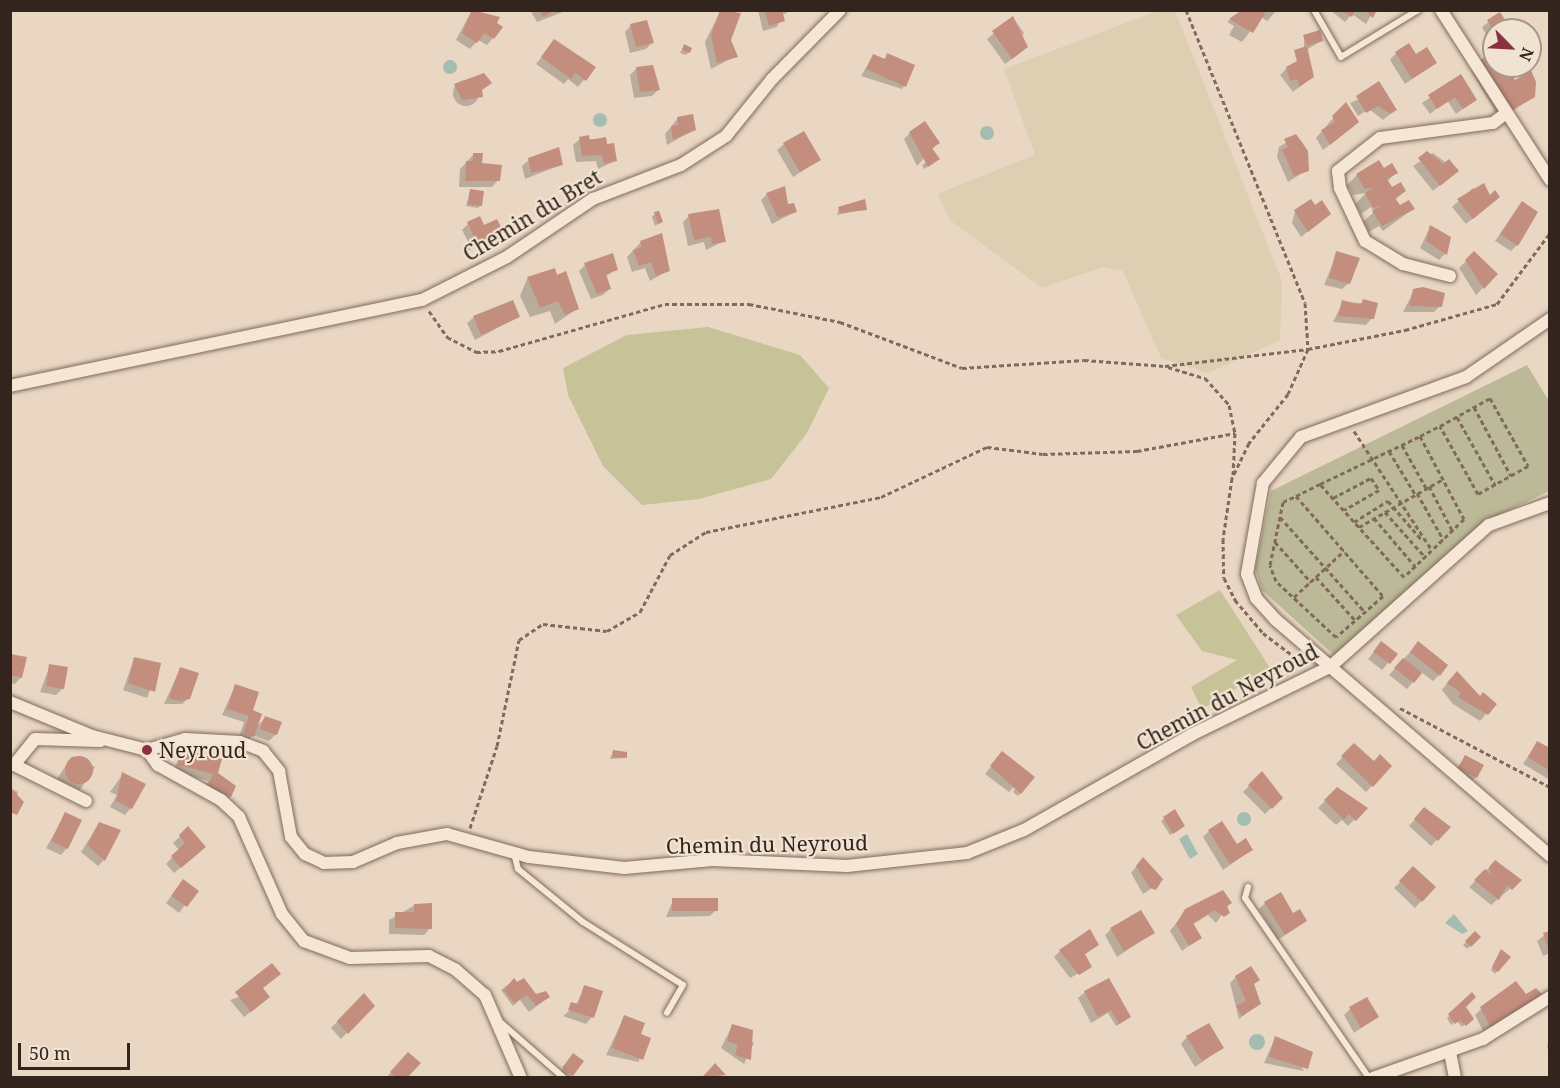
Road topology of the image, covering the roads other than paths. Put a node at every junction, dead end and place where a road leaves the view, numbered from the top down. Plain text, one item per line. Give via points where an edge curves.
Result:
1 (840, 10) edge
2 (1314, 10) edge
3 (1418, 10) edge
4 (1440, 10) edge
5 (1505, 114) junction
6 (1550, 180) edge
7 (1450, 276) dead end
8 (1550, 319) edge
9 (10, 386) edge
10 (1550, 503) edge
11 (1330, 667) junction
12 (10, 702) edge
13 (117, 740) junction
14 (147, 750) junction
15 (86, 801) dead end
16 (513, 852) junction
17 (1550, 856) edge
18 (1248, 887) dead end
19 (1550, 997) edge
20 (667, 1013) dead end
21 (495, 1019) junction
22 (1450, 1052) junction
23 (521, 1077) edge
24 (564, 1077) edge
25 (1371, 1077) edge
26 (1455, 1077) edge

1 - 9 street, Chemin du Bret via 772,79 726,136 681,165 593,198 507,257 422,300
2 - 3 lane via 1341,57
4 - 5 street
5 - 6 street
5 - 7 street via 1493,123 1380,138 1338,171 1340,188 1365,241 1403,264
8 - 11 street via 1466,377 1301,437 1281,455 1263,483 1248,554 1256,598
10 - 11 street, Chemin du Neyroud via 1489,525
11 - 16 street, Chemin du Neyroud via 1191,735 1024,830 967,853 847,866 713,860 624,868
11 - 17 street
12 - 13 street via 92,736
13 - 14 street
13 - 15 street via 35,739 14,765
14 - 16 street, Chemin du Neyroud via 185,739 240,742 263,751 279,771 291,837 305,854 324,863 353,862 397,843 447,834 469,836
14 - 21 street via 158,765 204,789 238,817 282,914 303,941 350,958 429,956 456,970 485,995
16 - 20 lane via 518,869 583,922 683,985
18 - 25 lane via 1245,898
19 - 22 street via 1483,1039
21 - 23 street
21 - 24 lane
22 - 25 street
22 - 26 street

